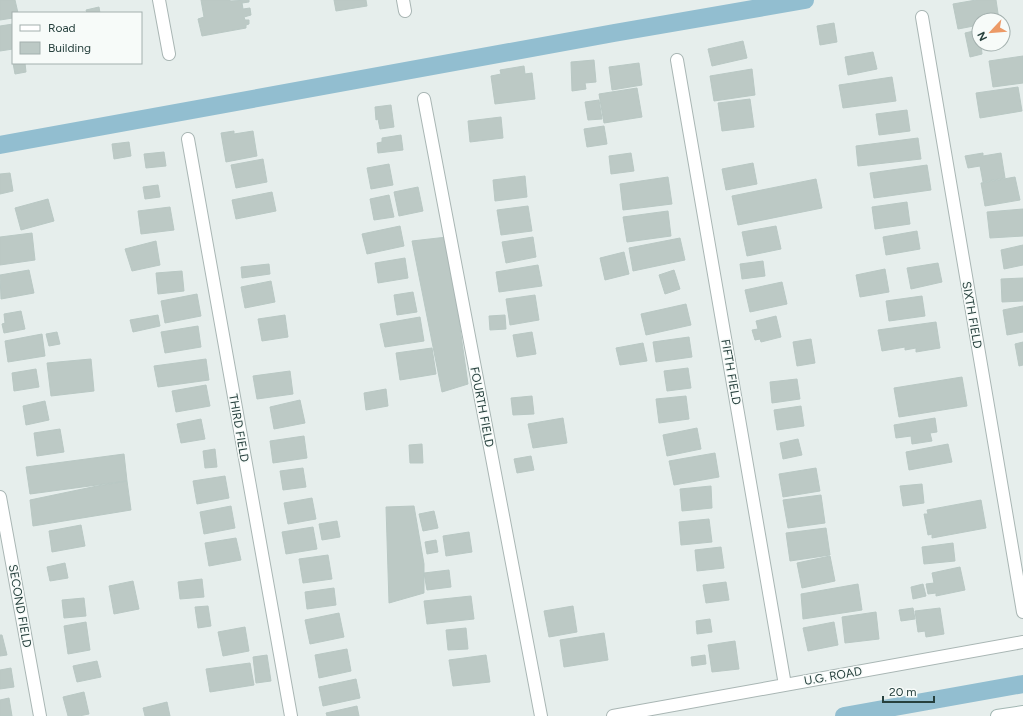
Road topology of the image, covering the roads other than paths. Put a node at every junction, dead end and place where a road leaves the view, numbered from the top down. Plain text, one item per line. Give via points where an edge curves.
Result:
1 (159, 0) edge
2 (922, 18) dead end
3 (169, 54) dead end
4 (677, 60) dead end
5 (424, 99) dead end
6 (188, 139) dead end
7 (0, 496) edge
8 (1023, 612) edge
9 (1023, 642) edge
10 (785, 685) junction
11 (1023, 712) edge
12 (643, 713) edge
13 (40, 716) edge
14 (291, 716) edge
15 (541, 716) edge
16 (613, 716) edge
17 (997, 716) edge

1 - 3 street
2 - 8 street, SIXTH FIELD
4 - 10 street, FIFTH FIELD
5 - 15 street, FOURTH FIELD
6 - 14 street, THIRD FIELD
7 - 13 street, SECOND FIELD
9 - 10 street, U.G. ROAD
10 - 12 street, U.G. ROAD
11 - 17 street
12 - 16 street, U.G. ROAD

